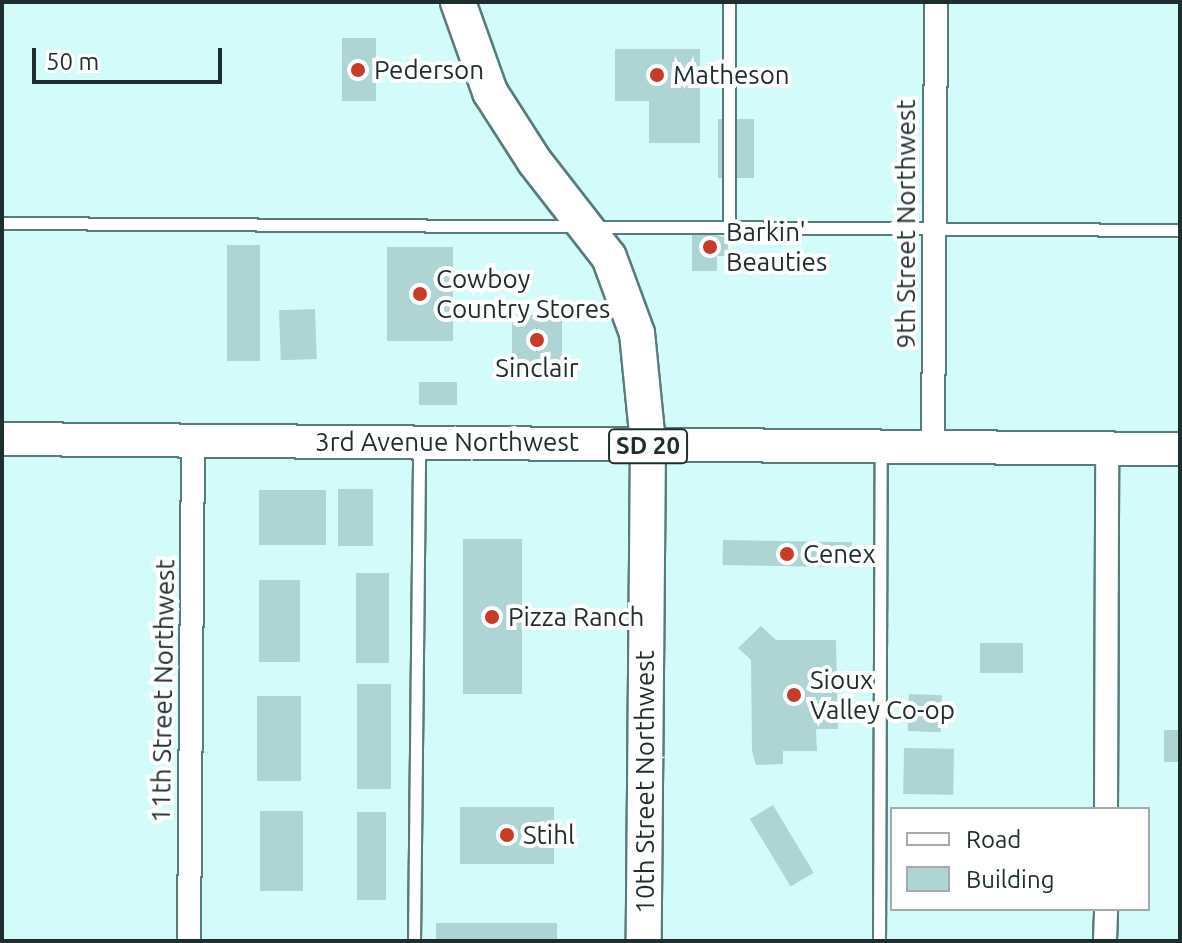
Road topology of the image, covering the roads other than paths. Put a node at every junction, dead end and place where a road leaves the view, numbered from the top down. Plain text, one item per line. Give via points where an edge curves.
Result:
1 (458, 2) edge
2 (729, 2) edge
3 (936, 2) edge
4 (2, 223) edge
5 (587, 225) junction
6 (729, 227) junction
7 (934, 229) junction
8 (1180, 230) edge
9 (2, 439) edge
10 (193, 441) junction
11 (419, 442) junction
12 (648, 443) junction
13 (881, 446) junction
14 (933, 447) junction
15 (1107, 448) junction
16 (1180, 449) edge
17 (1106, 807) edge
18 (1106, 911) edge
19 (189, 941) edge
20 (414, 941) edge
21 (644, 941) edge
22 (879, 941) edge
23 (1105, 941) edge

1 - 5 main road, 10th Street Northwest / SD 20 via 474,56 509,126
2 - 6 lane
3 - 7 street, 9th Street Northwest
4 - 5 lane
5 - 6 lane
5 - 12 main road, 10th Street Northwest / SD 20 via 619,275 637,333
6 - 7 lane
7 - 8 lane
7 - 14 street, 9th Street Northwest
9 - 10 street, 3rd Avenue Northwest
10 - 11 street, 3rd Avenue Northwest
10 - 19 street, 11th Street Northwest
11 - 12 street, 3rd Avenue Northwest
11 - 20 lane
12 - 13 street, 3rd Avenue Northwest
12 - 21 main road, 10th Street Northwest / SD 20
13 - 14 street, 3rd Avenue Northwest
13 - 22 lane
14 - 15 street, 3rd Avenue Northwest
15 - 16 street, 3rd Avenue Northwest
15 - 17 street
18 - 23 street

